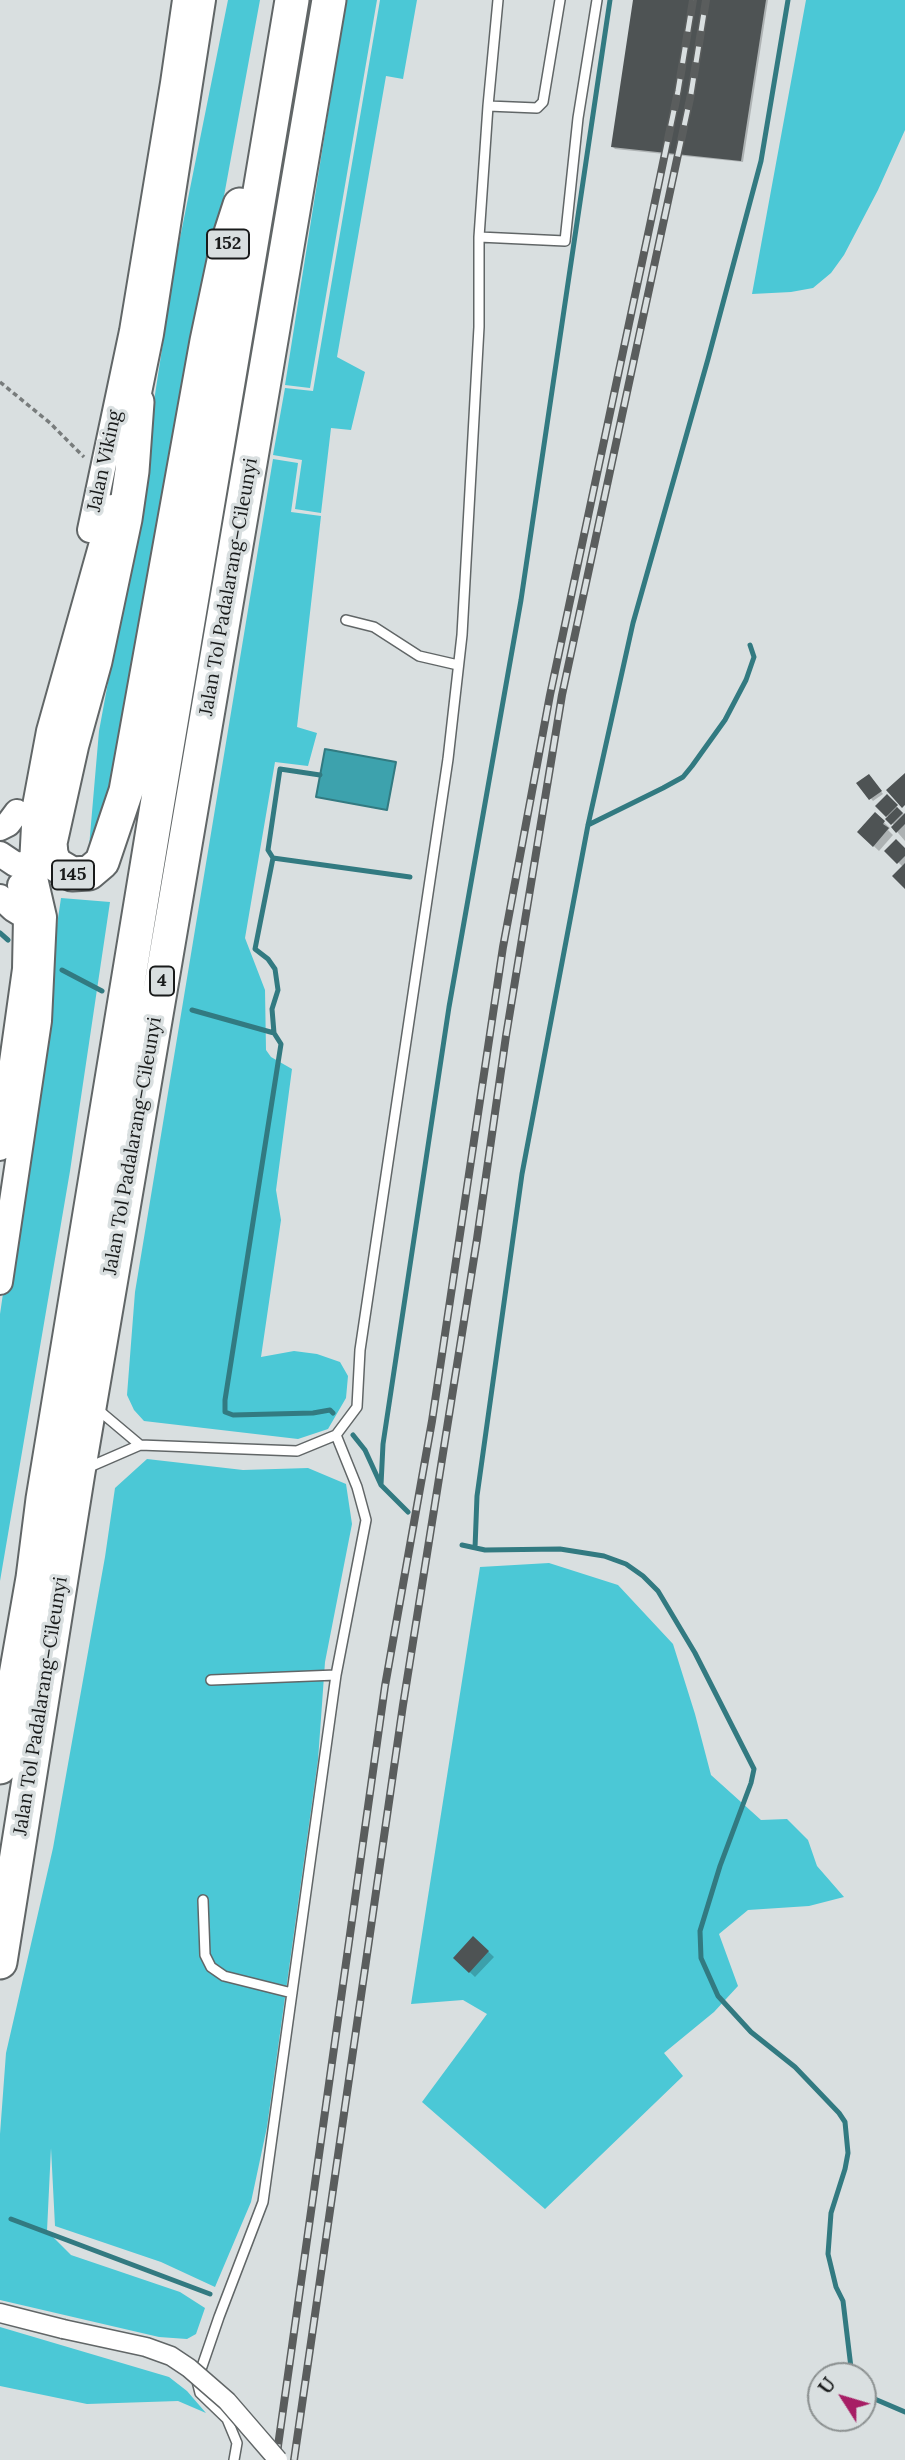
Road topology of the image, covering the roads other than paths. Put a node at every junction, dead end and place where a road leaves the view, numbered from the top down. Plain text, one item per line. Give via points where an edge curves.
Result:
1 (185, 0) edge
2 (203, 0) edge
3 (292, 0) edge
4 (329, 0) edge
5 (498, 0) edge
6 (560, 0) edge
7 (597, 0) edge
8 (279, 80) junction
9 (314, 87) junction
10 (488, 106) junction
11 (479, 237) junction
12 (137, 402) junction
13 (193, 413) joint
14 (346, 620) dead end
15 (458, 665) junction
16 (9, 820) edge
17 (16, 861) edge
18 (0, 897) edge
19 (35, 917) junction
20 (0, 1148) edge
21 (0, 1282) edge
22 (90, 1402) junction
23 (335, 1435) junction
24 (140, 1445) junction
25 (78, 1472) junction
26 (337, 1675) junction
27 (211, 1681) dead end
28 (0, 1767) edge
29 (203, 1900) dead end
30 (0, 1962) edge
31 (292, 1993) junction
32 (0, 2313) edge
33 (234, 2460) edge
34 (278, 2460) edge

1 - 16 street, Jalan Viking via 132,331 103,476 74,597
2 - 12 street, Jalan Viking
3 - 8 highway, Jalan Tol Padalarang–Cileunyi / 4
4 - 9 highway, Jalan Tol Padalarang–Cileunyi / 4
5 - 10 lane
6 - 10 lane via 542,102 537,108
7 - 11 lane via 565,241
8 - 9 highway
8 - 13 highway, 152 via 228,242
8 - 28 highway, Jalan Tol Padalarang–Cileunyi / 4
9 - 22 highway, Jalan Tol Padalarang–Cileunyi / 4
10 - 11 lane
11 - 15 lane via 479,327
12 - 13 highway, 145 via 125,519 50,843 55,864 72,874 89,873 102,862 126,791
12 - 17 street, Jalan Viking via 44,753 35,806
14 - 15 lane via 374,627 419,656
15 - 23 lane via 360,1350 356,1407
16 - 17 street, Jalan Viking
17 - 19 street, Jalan Viking
18 - 19 street via 13,909
19 - 20 street
19 - 21 street via 39,1021
22 - 24 lane
22 - 25 highway, Jalan Tol Padalarang–Cileunyi / 4
23 - 24 lane via 297,1451
23 - 26 lane via 366,1520
24 - 25 lane
25 - 30 highway, Jalan Tol Padalarang–Cileunyi / 4
26 - 27 lane
26 - 31 lane
29 - 31 lane via 205,1955 211,1967 224,1976
31 - 33 lane via 263,2202 197,2381 200,2393 227,2419 237,2443
32 - 34 street, bridge via 170,2356 227,2400

